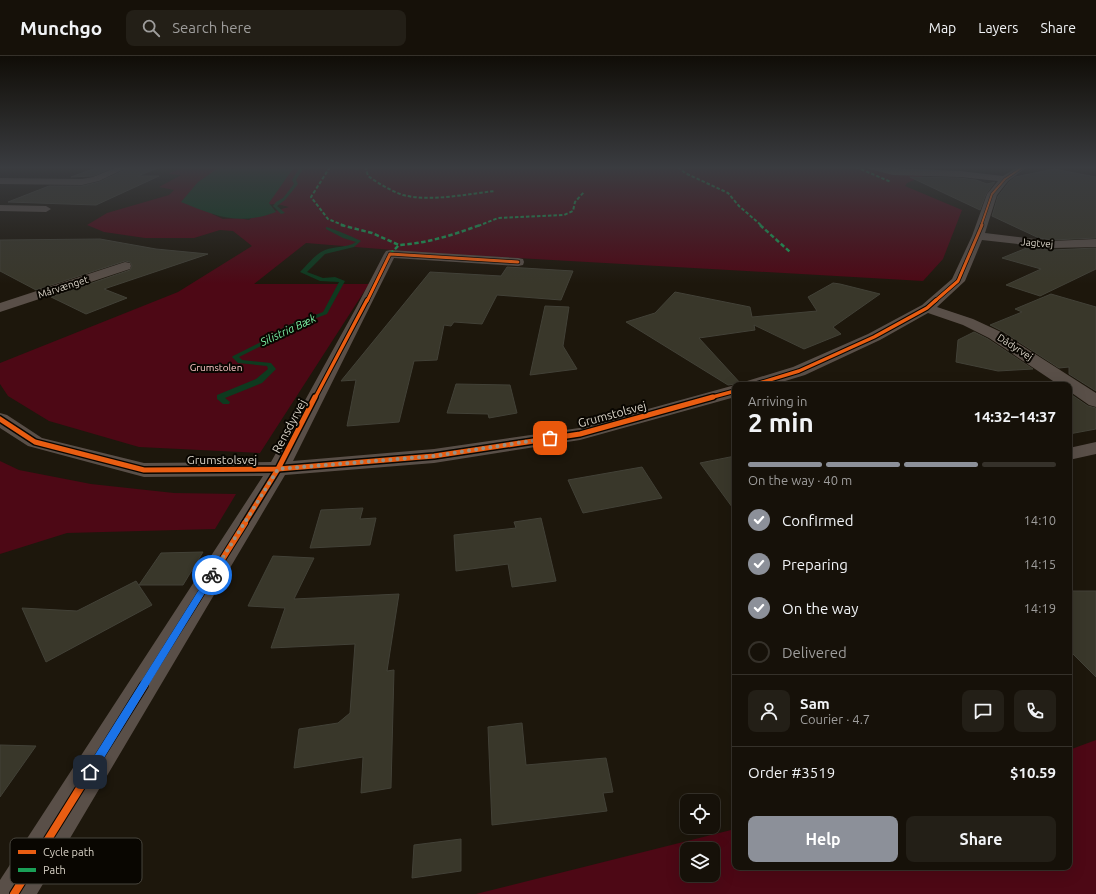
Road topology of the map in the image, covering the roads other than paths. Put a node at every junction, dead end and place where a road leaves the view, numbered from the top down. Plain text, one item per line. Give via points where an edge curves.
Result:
1 (988, 206) edge
2 (0, 208) edge
3 (46, 209) dead end
4 (978, 236) junction
5 (1096, 243) edge
6 (518, 262) dead end
7 (125, 266) dead end
8 (0, 308) edge
9 (926, 308) junction
10 (763, 382) edge
11 (1067, 382) edge
12 (1072, 385) edge
13 (732, 392) edge
14 (1096, 401) edge
15 (0, 419) edge
16 (1096, 448) edge
17 (1072, 453) edge
18 (278, 469) junction
19 (49, 838) edge
20 (20, 884) edge
21 (14, 894) edge

1 - 4 street
2 - 3 street
4 - 5 street, Jagtvej via 1042,244
4 - 9 street via 958,281
6 - 18 street, Rensdyrvej via 390,254 373,292
7 - 8 street, Mårvænget
9 - 10 street via 874,337 813,365
9 - 11 street, Dådyrvej via 968,322 995,335
12 - 14 street, Dådyrvej
13 - 18 street, Grumstolsvej via 580,434 434,456
15 - 18 street, Grumstolsvej via 35,442 144,470
16 - 17 street
18 - 19 street, Rensdyrvej
20 - 21 street, Rensdyrvej

